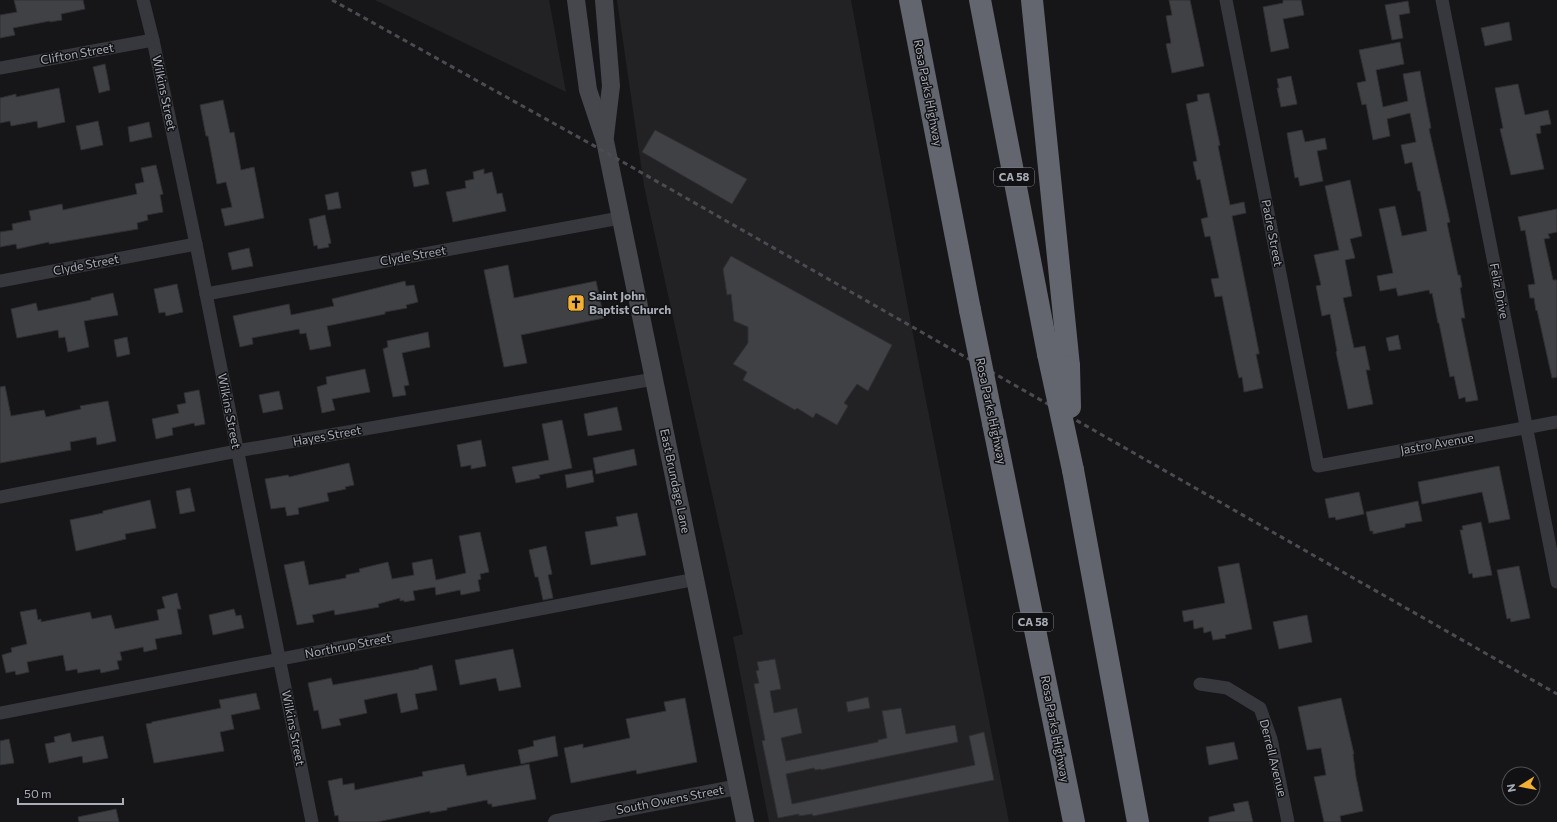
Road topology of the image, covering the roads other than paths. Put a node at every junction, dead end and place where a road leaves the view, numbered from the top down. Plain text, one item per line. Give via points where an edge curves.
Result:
1 (143, 0) edge
2 (576, 0) edge
3 (604, 0) edge
4 (910, 0) edge
5 (980, 0) edge
6 (1032, 0) edge
7 (1226, 0) edge
8 (1442, 0) edge
9 (153, 40) junction
10 (0, 68) edge
11 (605, 141) junction
12 (620, 218) junction
13 (196, 244) junction
14 (0, 281) edge
15 (206, 294) junction
16 (654, 379) junction
17 (1557, 422) edge
18 (1526, 427) junction
19 (237, 452) junction
20 (1318, 466) joint
21 (1073, 470) junction
22 (0, 497) edge
23 (696, 579) junction
24 (1557, 582) edge
25 (279, 659) junction
26 (1200, 684) dead end
27 (0, 713) edge
28 (738, 787) junction
29 (312, 822) edge
30 (556, 822) edge
31 (745, 822) edge
32 (1074, 822) edge
33 (1138, 822) edge
34 (1288, 822) edge

1 - 9 street, Wilkins Street
2 - 11 main road, East Brundage Lane via 588,90
3 - 11 main road, East Brundage Lane via 611,86
4 - 32 highway, Rosa Parks Highway / CA 58, bridge
5 - 21 highway, CA 58, bridge via 1048,354
6 - 21 highway, bridge via 1069,366
7 - 20 street, Padre Street
8 - 18 street, Feliz Drive
9 - 10 street, Clifton Street
9 - 13 street, Wilkins Street
11 - 12 main road, East Brundage Lane
12 - 15 street, Clyde Street
12 - 16 main road, East Brundage Lane
13 - 14 street, Clyde Street
13 - 15 street, Wilkins Street
15 - 19 street, Wilkins Street
16 - 19 street, Hayes Street
16 - 23 main road, East Brundage Lane
17 - 18 street, Jastro Avenue
18 - 20 street, Jastro Avenue
18 - 24 street, Feliz Drive
19 - 22 street, Hayes Street
19 - 25 street, Wilkins Street
21 - 33 highway, CA 58
23 - 25 street, Northrup Street
23 - 28 main road, East Brundage Lane
25 - 27 street, Northrup Street
25 - 29 street, Wilkins Street
26 - 34 street, Derrell Avenue via 1227,688 1260,708 1271,739
28 - 30 street, South Owens Street
28 - 31 main road, East Brundage Lane

